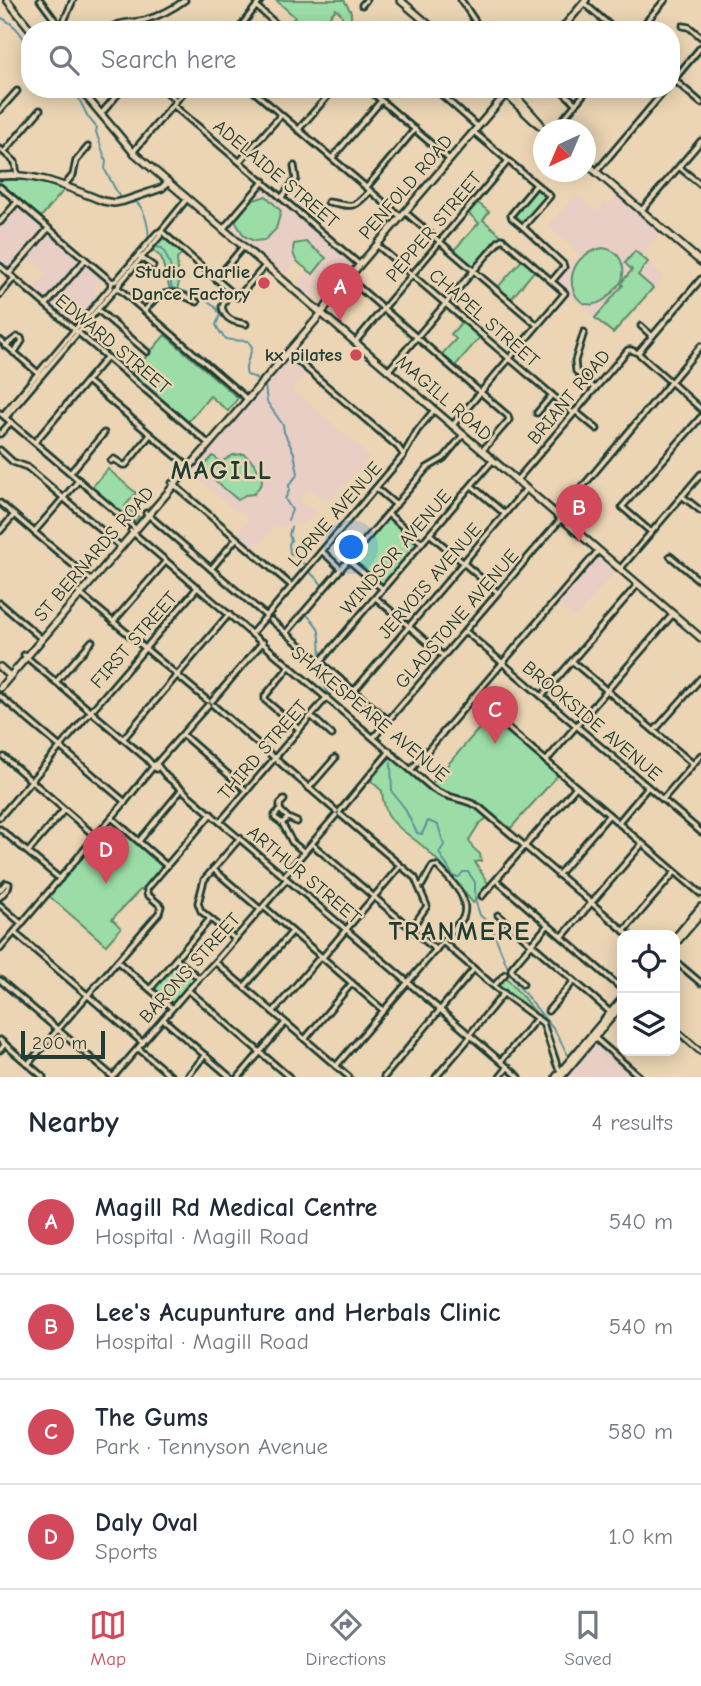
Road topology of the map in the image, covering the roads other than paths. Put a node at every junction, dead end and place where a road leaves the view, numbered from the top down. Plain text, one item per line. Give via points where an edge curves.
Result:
1 (7, 0) edge
2 (40, 0) edge
3 (73, 0) edge
4 (185, 0) edge
5 (366, 0) edge
6 (400, 0) edge
7 (461, 0) edge
8 (664, 0) edge
9 (585, 1) edge
10 (259, 3) edge
11 (362, 5) dead end
12 (424, 20) edge
13 (24, 21) edge
14 (54, 21) edge
15 (62, 21) edge
16 (139, 21) edge
17 (245, 21) edge
18 (275, 21) edge
19 (475, 21) edge
20 (568, 21) edge
21 (606, 21) edge
22 (646, 21) edge
23 (683, 26) dead end
24 (701, 37) edge
25 (701, 47) edge
26 (680, 71) edge
27 (680, 86) edge
28 (17, 91) dead end
29 (88, 98) edge
30 (114, 98) edge
31 (171, 98) edge
32 (179, 98) edge
33 (260, 98) edge
34 (326, 98) edge
35 (378, 98) edge
36 (444, 98) edge
37 (502, 98) edge
38 (513, 98) edge
39 (570, 98) edge
40 (581, 98) edge
41 (658, 98) edge
42 (381, 101) junction
43 (175, 103) junction
44 (701, 103) edge
45 (576, 104) junction
46 (0, 110) edge
47 (40, 110) dead end
48 (101, 114) junction
49 (281, 115) junction
50 (535, 119) edge
51 (563, 119) edge
52 (415, 129) junction
53 (476, 129) junction
54 (298, 130) junction
55 (701, 141) edge
56 (88, 147) dead end
57 (2, 151) edge
58 (133, 152) junction
59 (333, 158) junction
60 (450, 160) junction
61 (240, 161) junction
62 (508, 161) junction
63 (294, 166) dead end
64 (679, 167) junction
65 (596, 172) joint
66 (17, 175) junction
67 (0, 176) edge
68 (264, 181) junction
69 (168, 182) junction
70 (537, 185) junction
71 (64, 186) junction
72 (701, 186) edge
73 (0, 187) edge
74 (368, 189) junction
75 (282, 197) junction
76 (188, 199) junction
77 (17, 202) junction
78 (328, 202) dead end
79 (641, 211) junction
80 (403, 215) junction
81 (0, 222) edge
82 (523, 227) junction
83 (48, 229) junction
84 (223, 229) junction
85 (161, 231) junction
86 (440, 242) junction
87 (377, 245) junction
88 (243, 247) junction
89 (140, 257) junction
90 (700, 259) edge
91 (85, 260) junction
92 (360, 265) junction
93 (0, 266) edge
94 (153, 266) dead end
95 (265, 266) junction
96 (473, 271) junction
97 (9, 274) junction
98 (412, 275) junction
99 (15, 278) junction
100 (348, 278) junction
101 (216, 279) junction
102 (701, 279) edge
103 (552, 281) junction
104 (116, 285) junction
105 (230, 292) junction
106 (0, 295) edge
107 (197, 302) dead end
108 (446, 304) junction
109 (46, 305) junction
110 (384, 308) junction
111 (98, 309) junction
112 (144, 310) junction
113 (319, 312) junction
114 (90, 316) junction
115 (246, 324) dead end
116 (537, 326) junction
117 (641, 326) dead end
118 (76, 331) junction
119 (584, 332) dead end
120 (652, 336) junction
121 (417, 337) junction
122 (0, 340) edge
123 (355, 342) junction
124 (5, 346) junction
125 (701, 346) edge
126 (148, 352) dead end
127 (14, 353) junction
128 (289, 353) junction
129 (638, 353) junction
130 (107, 357) junction
131 (509, 358) junction
132 (389, 369) junction
133 (39, 373) junction
134 (87, 381) junction
135 (670, 382) junction
136 (256, 387) junction
137 (594, 389) junction
138 (481, 392) junction
139 (552, 395) junction
140 (246, 398) junction
141 (701, 409) edge
142 (434, 410) junction
143 (574, 412) junction
144 (537, 413) dead end
145 (3, 415) edge
146 (701, 417) edge
147 (11, 422) junction
148 (453, 426) junction
149 (597, 429) dead end
150 (104, 433) dead end
151 (0, 434) edge
152 (150, 435) junction
153 (463, 435) junction
154 (35, 442) junction
155 (208, 443) junction
156 (398, 447) junction
157 (408, 448) junction
158 (0, 450) edge
159 (482, 452) junction
160 (5, 455) junction
161 (403, 456) junction
162 (493, 460) junction
163 (111, 461) dead end
164 (0, 462) edge
165 (188, 466) junction
166 (71, 472) junction
167 (701, 474) edge
168 (79, 480) junction
169 (516, 481) junction
170 (173, 484) junction
171 (472, 486) junction
172 (376, 488) junction
173 (526, 489) junction
174 (682, 496) junction
175 (63, 498) junction
176 (0, 503) edge
177 (396, 505) junction
178 (701, 511) edge
179 (147, 514) junction
180 (388, 514) junction
181 (505, 514) junction
182 (14, 515) junction
183 (559, 517) junction
184 (134, 530) junction
185 (0, 531) edge
186 (34, 532) junction
187 (651, 532) junction
188 (430, 534) junction
189 (236, 539) junction
190 (422, 543) junction
191 (120, 546) junction
192 (321, 551) junction
193 (598, 551) junction
194 (670, 556) dead end
195 (348, 560) junction
196 (166, 561) junction
197 (464, 563) junction
198 (211, 569) junction
199 (341, 569) junction
200 (620, 569) junction
201 (91, 580) junction
202 (701, 582) edge
203 (638, 584) junction
204 (292, 586) junction
205 (198, 587) junction
206 (383, 589) junction
207 (79, 593) junction
208 (498, 593) junction
209 (375, 598) junction
210 (0, 603) edge
211 (229, 614) junction
212 (673, 614) junction
213 (266, 616) junction
214 (271, 620) dead end
215 (113, 622) junction
216 (409, 626) junction
217 (465, 631) junction
218 (252, 633) junction
219 (286, 633) junction
220 (41, 638) junction
221 (701, 638) edge
222 (92, 640) dead end
223 (263, 642) junction
224 (145, 649) junction
225 (26, 656) junction
226 (443, 656) junction
227 (572, 661) junction
228 (320, 662) junction
229 (502, 663) junction
230 (290, 666) junction
231 (0, 667) edge
232 (9, 675) junction
233 (177, 676) junction
234 (701, 678) edge
235 (56, 682) junction
236 (0, 686) edge
237 (607, 690) junction
238 (354, 691) junction
239 (0, 696) edge
240 (542, 696) junction
241 (327, 697) junction
242 (473, 698) junction
243 (210, 703) junction
244 (91, 711) junction
245 (311, 716) junction
246 (388, 720) junction
247 (576, 726) junction
248 (299, 729) junction
249 (655, 730) junction
250 (183, 735) junction
251 (332, 735) dead end
252 (374, 737) junction
253 (123, 739) junction
254 (60, 747) junction
255 (390, 751) junction
256 (701, 755) edge
257 (4, 757) dead end
258 (335, 758) dead end
259 (274, 759) junction
260 (546, 761) junction
261 (693, 764) junction
262 (155, 766) junction
263 (411, 770) junction
264 (31, 781) junction
265 (576, 787) junction
266 (648, 787) junction
267 (309, 788) junction
268 (182, 789) junction
269 (247, 791) junction
270 (284, 800) dead end
271 (663, 800) junction
272 (125, 803) junction
273 (64, 810) junction
274 (280, 810) junction
275 (338, 813) junction
276 (211, 814) junction
277 (609, 815) junction
278 (0, 817) edge
279 (112, 818) junction
280 (288, 818) junction
281 (220, 822) junction
282 (297, 822) dead end
283 (282, 823) junction
284 (618, 823) junction
285 (0, 829) edge
286 (701, 832) edge
287 (96, 837) junction
288 (240, 838) junction
289 (139, 841) junction
290 (312, 844) junction
291 (642, 844) junction
292 (525, 846) junction
293 (28, 852) junction
294 (304, 852) junction
295 (167, 866) junction
296 (401, 866) junction
297 (213, 869) junction
298 (675, 872) junction
299 (558, 874) junction
300 (286, 877) junction
301 (60, 879) junction
302 (496, 880) junction
303 (419, 886) junction
304 (0, 890) edge
305 (701, 894) edge
306 (482, 896) dead end
307 (0, 897) edge
308 (374, 897) junction
309 (592, 903) junction
310 (0, 905) edge
311 (701, 907) edge
312 (262, 908) junction
313 (701, 914) edge
314 (498, 915) dead end
315 (210, 919) junction
316 (22, 924) junction
317 (548, 925) junction
318 (346, 929) junction
319 (411, 929) junction
320 (624, 930) edge
321 (629, 930) edge
322 (292, 932) junction
323 (680, 932) edge
324 (15, 933) junction
325 (562, 937) junction
326 (680, 938) edge
327 (235, 939) junction
328 (443, 942) junction
329 (531, 944) junction
330 (0, 949) edge
331 (436, 950) junction
332 (321, 957) junction
333 (176, 959) junction
334 (117, 961) junction
335 (215, 962) junction
336 (680, 965) edge
337 (474, 969) junction
338 (505, 974) dead end
339 (199, 978) junction
340 (0, 980) edge
341 (574, 981) junction
342 (409, 982) junction
343 (701, 982) edge
344 (352, 984) junction
345 (523, 984) dead end
346 (617, 985) edge
347 (494, 986) junction
348 (244, 987) junction
349 (150, 989) junction
350 (188, 990) junction
351 (504, 993) junction
352 (87, 995) junction
353 (617, 1006) edge
354 (172, 1008) junction
355 (440, 1009) junction
356 (617, 1010) edge
357 (384, 1011) junction
358 (548, 1011) dead end
359 (273, 1012) junction
360 (612, 1014) junction
361 (537, 1018) junction
362 (163, 1019) junction
363 (285, 1022) junction
364 (58, 1030) junction
365 (680, 1033) edge
366 (471, 1035) junction
367 (593, 1037) junction
368 (305, 1039) junction
369 (0, 1040) edge
370 (143, 1043) junction
371 (5, 1044) junction
372 (138, 1048) junction
373 (0, 1050) edge
374 (260, 1052) junction
375 (701, 1052) edge
376 (205, 1055) junction
377 (501, 1061) junction
378 (28, 1064) junction
379 (336, 1066) junction
380 (508, 1067) junction
381 (341, 1070) junction
382 (561, 1074) edge
383 (43, 1077) edge
384 (113, 1077) edge
385 (172, 1077) edge
386 (187, 1077) edge
387 (230, 1077) edge
388 (239, 1077) edge
389 (289, 1077) edge
390 (335, 1077) edge
391 (349, 1077) edge
392 (384, 1077) edge
393 (436, 1077) edge
394 (499, 1077) edge
395 (519, 1077) edge
396 (555, 1077) edge
397 (640, 1077) edge

1 - 13 main road
2 - 14 street
3 - 15 street
4 - 16 street
5 - 11 street
6 - 12 main road
7 - 19 street
8 - 22 street
9 - 20 main road
9 - 21 street
10 - 17 street
10 - 18 street
23 - 24 street
25 - 26 street
27 - 44 street
28 - 46 street
29 - 48 main road, MAGILL ROAD
30 - 48 street
31 - 43 street, ADELAIDE STREET
32 - 43 street
33 - 49 street
34 - 54 street
35 - 42 street
36 - 53 street
37 - 53 main road, PENFOLD ROAD
38 - 50 main road
39 - 45 street
40 - 45 street
41 - 65 street
42 - 52 street
42 - 59 street
43 - 58 street
43 - 61 street, ADELAIDE STREET
45 - 51 street
47 - 57 street
48 - 58 main road, MAGILL ROAD
49 - 54 street
49 - 61 street
52 - 60 street
52 - 74 street
53 - 60 main road, PENFOLD ROAD
53 - 62 street
54 - 59 street
55 - 64 street
56 - 71 street
57 - 66 street via 15,162
58 - 69 main road, MAGILL ROAD
59 - 74 street
60 - 80 main road, PENFOLD ROAD
61 - 68 street, ADELAIDE STREET
62 - 70 street
62 - 86 street, PEPPER STREET
63 - 75 street via 296,180
64 - 72 street
64 - 79 street
65 - 79 main road
66 - 67 main road
66 - 71 main road
68 - 75 street, ADELAIDE STREET
68 - 84 street
69 - 71 main road via 121,202 103,201
69 - 76 main road, MAGILL ROAD
70 - 82 street via 511,215
70 - 82 street via 550,196
73 - 77 street
74 - 78 street via 357,205
74 - 80 street
75 - 92 street, ADELAIDE STREET
76 - 84 main road, MAGILL ROAD
76 - 85 street
77 - 81 street
77 - 83 street
79 - 90 main road
80 - 86 street
80 - 87 main road, PENFOLD ROAD
82 - 103 street via 563,264
83 - 91 street
83 - 97 street
84 - 88 main road, MAGILL ROAD
85 - 89 street
85 - 101 street
86 - 96 street
86 - 98 street, PEPPER STREET
87 - 92 main road, PENFOLD ROAD
87 - 98 street, CHAPEL STREET
88 - 95 main road, MAGILL ROAD
88 - 101 street
89 - 94 street
89 - 104 street
91 - 104 street
91 - 109 street
92 - 100 main road, PENFOLD ROAD
93 - 97 street, EDWARD STREET
95 - 105 street via 239,296
95 - 113 main road, MAGILL ROAD
96 - 103 street via 502,239
96 - 108 street
96 - 116 street
97 - 99 street, EDWARD STREET
98 - 108 street, CHAPEL STREET
98 - 110 street, PEPPER STREET
99 - 106 street
99 - 109 street, EDWARD STREET
100 - 110 street
100 - 113 main road, PENFOLD ROAD
101 - 105 street
102 - 120 street, BRIANT ROAD
103 - 116 street via 565,293
104 - 111 street
104 - 112 street
104 - 114 street
105 - 115 street via 223,303 226,317
107 - 112 street via 171,292
108 - 121 street
108 - 131 street, CHAPEL STREET
109 - 118 street, EDWARD STREET
110 - 121 street
110 - 123 street, PEPPER STREET
111 - 114 street
111 - 126 street
112 - 140 street
113 - 123 main road, MAGILL ROAD
113 - 128 main road, ST BERNARDS ROAD
113 - 136 main road, ST BERNARDS ROAD
114 - 118 street
116 - 131 street
117 - 120 street
118 - 130 street, EDWARD STREET
118 - 133 street
118 - 145 street
119 - 137 street via 576,371
120 - 129 street, BRIANT ROAD
121 - 132 street
121 - 138 street
122 - 124 street
123 - 132 main road, MAGILL ROAD
124 - 127 street
124 - 127 street via 21,338
125 - 135 street, GLADSTONE AVENUE
127 - 133 street
128 - 136 main road, ST BERNARDS ROAD
128 - 156 street
129 - 135 street
129 - 137 street, BRIANT ROAD via 625,353
130 - 134 street
130 - 155 street, EDWARD STREET
131 - 138 street
131 - 139 street, CHAPEL STREET
132 - 142 main road, MAGILL ROAD
133 - 145 street
134 - 152 street
134 - 154 street
135 - 141 street
135 - 183 street, GLADSTONE AVENUE
136 - 140 main road, ST BERNARDS ROAD
137 - 143 street, BRIANT ROAD
138 - 148 street
138 - 159 street via 509,418
139 - 143 street, CHAPEL STREET
139 - 144 street
140 - 155 main road, ST BERNARDS ROAD
142 - 148 main road, MAGILL ROAD
142 - 157 street, LORNE AVENUE
143 - 149 street, CHAPEL STREET
143 - 169 street, BRIANT ROAD
145 - 147 street, SHAKESPEARE AVENUE
146 - 187 street via 622,507
147 - 151 street
147 - 154 street, SHAKESPEARE AVENUE
148 - 153 main road, MAGILL ROAD
150 - 166 street
152 - 163 street via 126,466 114,458
152 - 165 street
153 - 159 main road, MAGILL ROAD
153 - 177 street via 444,458 427,467
154 - 166 street, SHAKESPEARE AVENUE
155 - 165 main road, ST BERNARDS ROAD
156 - 157 street
156 - 161 street
157 - 161 street, LORNE AVENUE
158 - 160 street
159 - 162 main road, MAGILL ROAD
160 - 164 street
160 - 175 street
161 - 172 street, LORNE AVENUE
162 - 169 main road, MAGILL ROAD
162 - 171 street, WINDSOR AVENUE
165 - 170 main road, ST BERNARDS ROAD
166 - 168 street, SHAKESPEARE AVENUE
167 - 174 street
168 - 175 street
168 - 184 street, SHAKESPEARE AVENUE
169 - 173 main road, MAGILL ROAD
170 - 179 main road, ST BERNARDS ROAD
170 - 189 street
171 - 181 street
171 - 188 street, WINDSOR AVENUE
172 - 177 street
172 - 192 street, LORNE AVENUE
173 - 181 street, JERVOIS AVENUE
173 - 183 main road, MAGILL ROAD
174 - 178 street
174 - 187 street
175 - 186 street
175 - 191 street
176 - 182 street
177 - 180 street
179 - 184 main road, ST BERNARDS ROAD
179 - 198 street
180 - 190 street
180 - 195 street
181 - 197 street, JERVOIS AVENUE
182 - 185 street
182 - 186 street
183 - 193 main road, MAGILL ROAD
183 - 208 street, GLADSTONE AVENUE
184 - 191 main road, ST BERNARDS ROAD
184 - 196 street, SHAKESPEARE AVENUE
186 - 201 street
187 - 200 street
188 - 190 street, WINDSOR AVENUE
188 - 197 street
189 - 198 street
189 - 204 street
190 - 206 street, WINDSOR AVENUE
191 - 201 main road, ST BERNARDS ROAD
192 - 199 street
192 - 204 street, LORNE AVENUE
193 - 200 main road, MAGILL ROAD
193 - 229 street
194 - 202 street
195 - 199 street
195 - 206 street
196 - 205 street, SHAKESPEARE AVENUE
196 - 215 street
197 - 208 street
197 - 216 street, JERVOIS AVENUE
198 - 213 street
199 - 219 street
200 - 203 main road, MAGILL ROAD
201 - 207 main road, ST BERNARDS ROAD
203 - 212 main road, MAGILL ROAD
203 - 227 street
204 - 213 street, LORNE AVENUE
205 - 211 street, SHAKESPEARE AVENUE
205 - 224 street, FIRST STREET
206 - 209 street, WINDSOR AVENUE
207 - 215 street
207 - 220 main road, ST BERNARDS ROAD
208 - 217 street, GLADSTONE AVENUE
209 - 216 street
209 - 228 street, WINDSOR AVENUE
210 - 220 street
211 - 218 street, SHAKESPEARE AVENUE
211 - 233 street
212 - 221 main road, MAGILL ROAD
212 - 237 street
213 - 218 street, LORNE AVENUE
214 - 219 street
215 - 224 street
216 - 226 street
216 - 238 street, JERVOIS AVENUE
217 - 226 street, GLADSTONE AVENUE
217 - 229 street, BROOKSIDE AVENUE
218 - 223 street, SHAKESPEARE AVENUE
219 - 228 street
220 - 225 main road, ST BERNARDS ROAD
222 - 235 street
223 - 230 street, SHAKESPEARE AVENUE
223 - 243 street
224 - 233 street
224 - 244 street, FIRST STREET
225 - 232 main road, ST BERNARDS ROAD
225 - 235 street, ARTHUR STREET
226 - 246 street, GLADSTONE AVENUE
227 - 237 street
227 - 240 street
228 - 238 street
229 - 240 street, BROOKSIDE AVENUE
229 - 242 street
230 - 241 street, SHAKESPEARE AVENUE
230 - 248 street via 264,698
231 - 232 main road
232 - 236 main road, ST BERNARDS ROAD
233 - 243 street
233 - 253 street
234 - 249 street
235 - 244 street, ARTHUR STREET
237 - 247 street
237 - 249 street
238 - 246 street
239 - 254 street
240 - 247 street, BROOKSIDE AVENUE
241 - 245 street, THIRD STREET
241 - 252 street, SHAKESPEARE AVENUE
242 - 260 street
242 - 263 street
243 - 250 street
243 - 259 street
244 - 253 street, ARTHUR STREET
244 - 254 street, FIRST STREET
245 - 248 street, THIRD STREET
245 - 251 street
246 - 252 street, GLADSTONE AVENUE
247 - 260 street
247 - 266 street, BROOKSIDE AVENUE
248 - 259 street, THIRD STREET
249 - 261 street
250 - 262 street
250 - 269 street
252 - 255 street, SHAKESPEARE AVENUE
253 - 262 street, ARTHUR STREET
254 - 264 street, FIRST STREET
254 - 272 street
255 - 263 street, SHAKESPEARE AVENUE
255 - 275 street, BARONS STREET
256 - 261 street
257 - 264 street
258 - 267 street
259 - 267 street
259 - 269 street, THIRD STREET
260 - 265 street
261 - 271 street
262 - 268 street, ARTHUR STREET
262 - 272 street
263 - 292 street, SHAKESPEARE AVENUE via 440,793 476,804
264 - 273 street
264 - 278 street, FIRST STREET
265 - 277 street
265 - 292 street
266 - 271 street, BROOKSIDE AVENUE
266 - 284 street
267 - 275 street
268 - 276 street, ARTHUR STREET
268 - 289 street
269 - 281 street, THIRD STREET
270 - 274 street
271 - 286 street, BROOKSIDE AVENUE
272 - 279 street
273 - 287 street
273 - 293 street
274 - 280 street
274 - 283 street via 275,817
275 - 290 street, BARONS STREET
275 - 296 street
276 - 281 street, ARTHUR STREET
276 - 295 street
277 - 284 street
277 - 299 street
279 - 287 street
279 - 289 street
280 - 282 street
280 - 283 street
281 - 288 street, ARTHUR STREET
283 - 294 street via 292,842
284 - 291 street
285 - 293 street
287 - 301 street
288 - 297 street
288 - 300 street, ARTHUR STREET
289 - 295 street
290 - 294 street, BARONS STREET
290 - 308 street
291 - 298 street
291 - 309 street
292 - 299 street, SHAKESPEARE AVENUE
292 - 302 street
293 - 301 street
294 - 300 street, BARONS STREET
295 - 334 street via 146,890 160,910
296 - 303 street
296 - 308 street
297 - 312 street
297 - 315 street via 202,882 198,903
298 - 305 street
298 - 321 street
299 - 309 street, SHAKESPEARE AVENUE
300 - 312 street, BARONS STREET
300 - 318 street, ARTHUR STREET
301 - 316 street
302 - 306 street
302 - 317 street
303 - 319 street via 427,907
303 - 328 street via 437,866 464,898 463,918
304 - 307 street via 9,884
308 - 318 street
308 - 319 street
309 - 320 street, SHAKESPEARE AVENUE
309 - 325 street
310 - 316 street
311 - 323 main road
312 - 322 street
312 - 327 street, BARONS STREET
313 - 326 main road
314 - 329 street
315 - 327 street
315 - 333 street
316 - 324 street
317 - 325 street
317 - 329 street
318 - 332 street
318 - 342 street, ARTHUR STREET
319 - 331 street
322 - 332 street
322 - 348 street
324 - 330 street
324 - 352 street
325 - 346 street
327 - 335 street, BARONS STREET
328 - 331 street
328 - 337 street
329 - 341 street
329 - 345 street via 512,965
331 - 342 street
332 - 344 street
332 - 359 street
333 - 339 street
333 - 349 street
334 - 349 street
334 - 352 street
335 - 339 street, BARONS STREET
335 - 348 street
336 - 343 street
337 - 347 street
337 - 355 street
338 - 347 street
339 - 350 street, BARONS STREET
340 - 364 street
341 - 358 street
341 - 360 street
342 - 355 street, ARTHUR STREET
342 - 357 street
344 - 357 street
344 - 368 street
347 - 351 street
348 - 359 street
349 - 354 street
350 - 354 street, BARONS STREET
350 - 374 street
351 - 361 street
351 - 366 street
352 - 364 street
352 - 370 street
353 - 360 main road
354 - 362 street, BARONS STREET
355 - 366 street, ARTHUR STREET
355 - 392 street
356 - 360 main road
357 - 379 street
359 - 363 street
360 - 367 main road
361 - 377 street
361 - 382 street
362 - 370 street, BARONS STREET
362 - 376 street
363 - 368 street
363 - 374 street
364 - 378 street
364 - 384 street
365 - 375 street
366 - 377 street, ARTHUR STREET
366 - 393 street
367 - 382 main road
367 - 382 main road
367 - 397 street
368 - 379 street
369 - 371 street
370 - 372 street, BARONS STREET
371 - 373 street
371 - 378 street
372 - 384 street, BARONS STREET
372 - 385 street
374 - 388 street
374 - 389 street
376 - 386 street
376 - 387 street
377 - 380 street, ARTHUR STREET
378 - 383 street
379 - 381 street
380 - 394 street
380 - 395 street, ARTHUR STREET
381 - 390 street
381 - 391 street
382 - 396 main road

